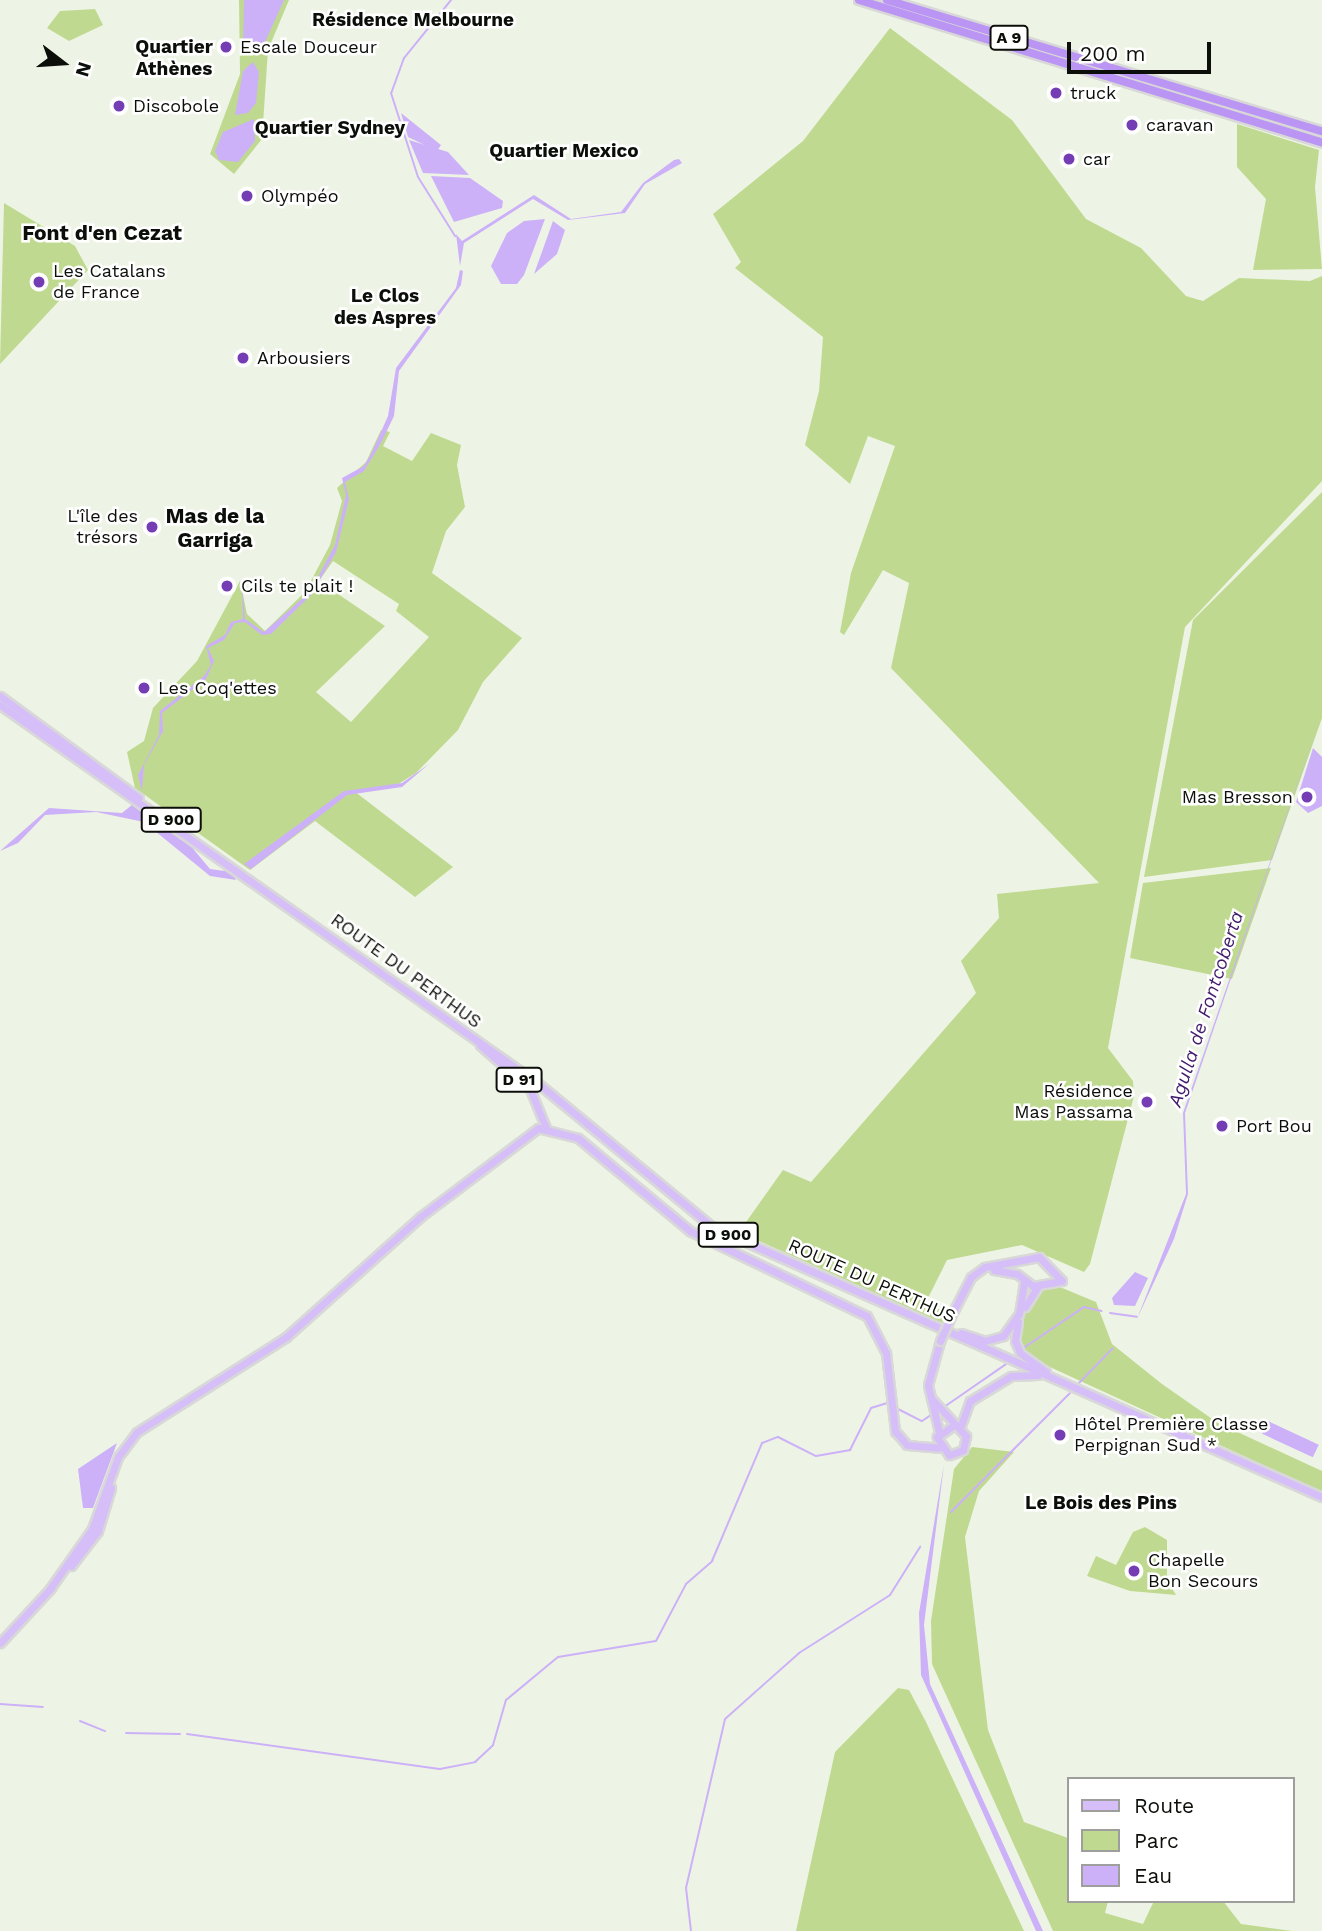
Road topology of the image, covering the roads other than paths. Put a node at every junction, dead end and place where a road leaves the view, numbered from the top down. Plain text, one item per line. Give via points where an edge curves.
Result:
1 (859, 0) edge
2 (887, 0) edge
3 (1322, 131) edge
4 (1322, 142) edge
5 (0, 696) edge
6 (0, 705) edge
7 (244, 875) junction
8 (478, 1041) junction
9 (546, 1128) junction
10 (1023, 1262) junction
11 (983, 1270) junction
12 (1050, 1270) junction
13 (1023, 1279) junction
14 (1042, 1284) junction
15 (933, 1325) junction
16 (1050, 1378) junction
17 (1067, 1385) junction
18 (931, 1398) junction
19 (892, 1412) junction
20 (957, 1427) junction
21 (938, 1434) junction
22 (939, 1448) junction
23 (118, 1457) junction
24 (1322, 1497) edge
25 (49, 1590) junction
26 (0, 1643) edge

1 - 4 highway, A 9
2 - 3 highway, A 9
5 - 7 main road, ROUTE DU PERTHUS / D 900
6 - 7 main road, ROUTE DU PERTHUS / D 900
7 - 8 main road, ROUTE DU PERTHUS / D 900
8 - 9 main road, D 91 via 530,1089
8 - 15 main road, ROUTE DU PERTHUS / D 900 via 712,1227
9 - 19 main road via 578,1138 690,1231 867,1316 886,1353
9 - 23 main road via 520,1138 420,1217 286,1337 148,1424
10 - 11 main road
10 - 12 main road via 1039,1257
10 - 13 main road
11 - 13 main road
11 - 18 main road, bridge via 966,1285 940,1341 929,1375
12 - 14 main road
12 - 14 main road via 1062,1280
13 - 14 main road
13 - 15 main road via 1019,1314 1003,1336 985,1341
14 - 17 main road via 1015,1341 1026,1360
15 - 16 main road, ROUTE DU PERTHUS / D 900
16 - 17 main road, ROUTE DU PERTHUS / D 900
16 - 20 main road via 1011,1376 970,1401
17 - 24 main road, ROUTE DU PERTHUS / D 900
18 - 20 main road
18 - 21 main road
19 - 21 main road via 911,1442
19 - 22 main road via 900,1440 916,1448
20 - 21 main road
20 - 22 main road via 967,1440 963,1451 949,1455
21 - 22 main road
23 - 25 main road via 88,1536
23 - 25 main road via 98,1531
25 - 26 main road

